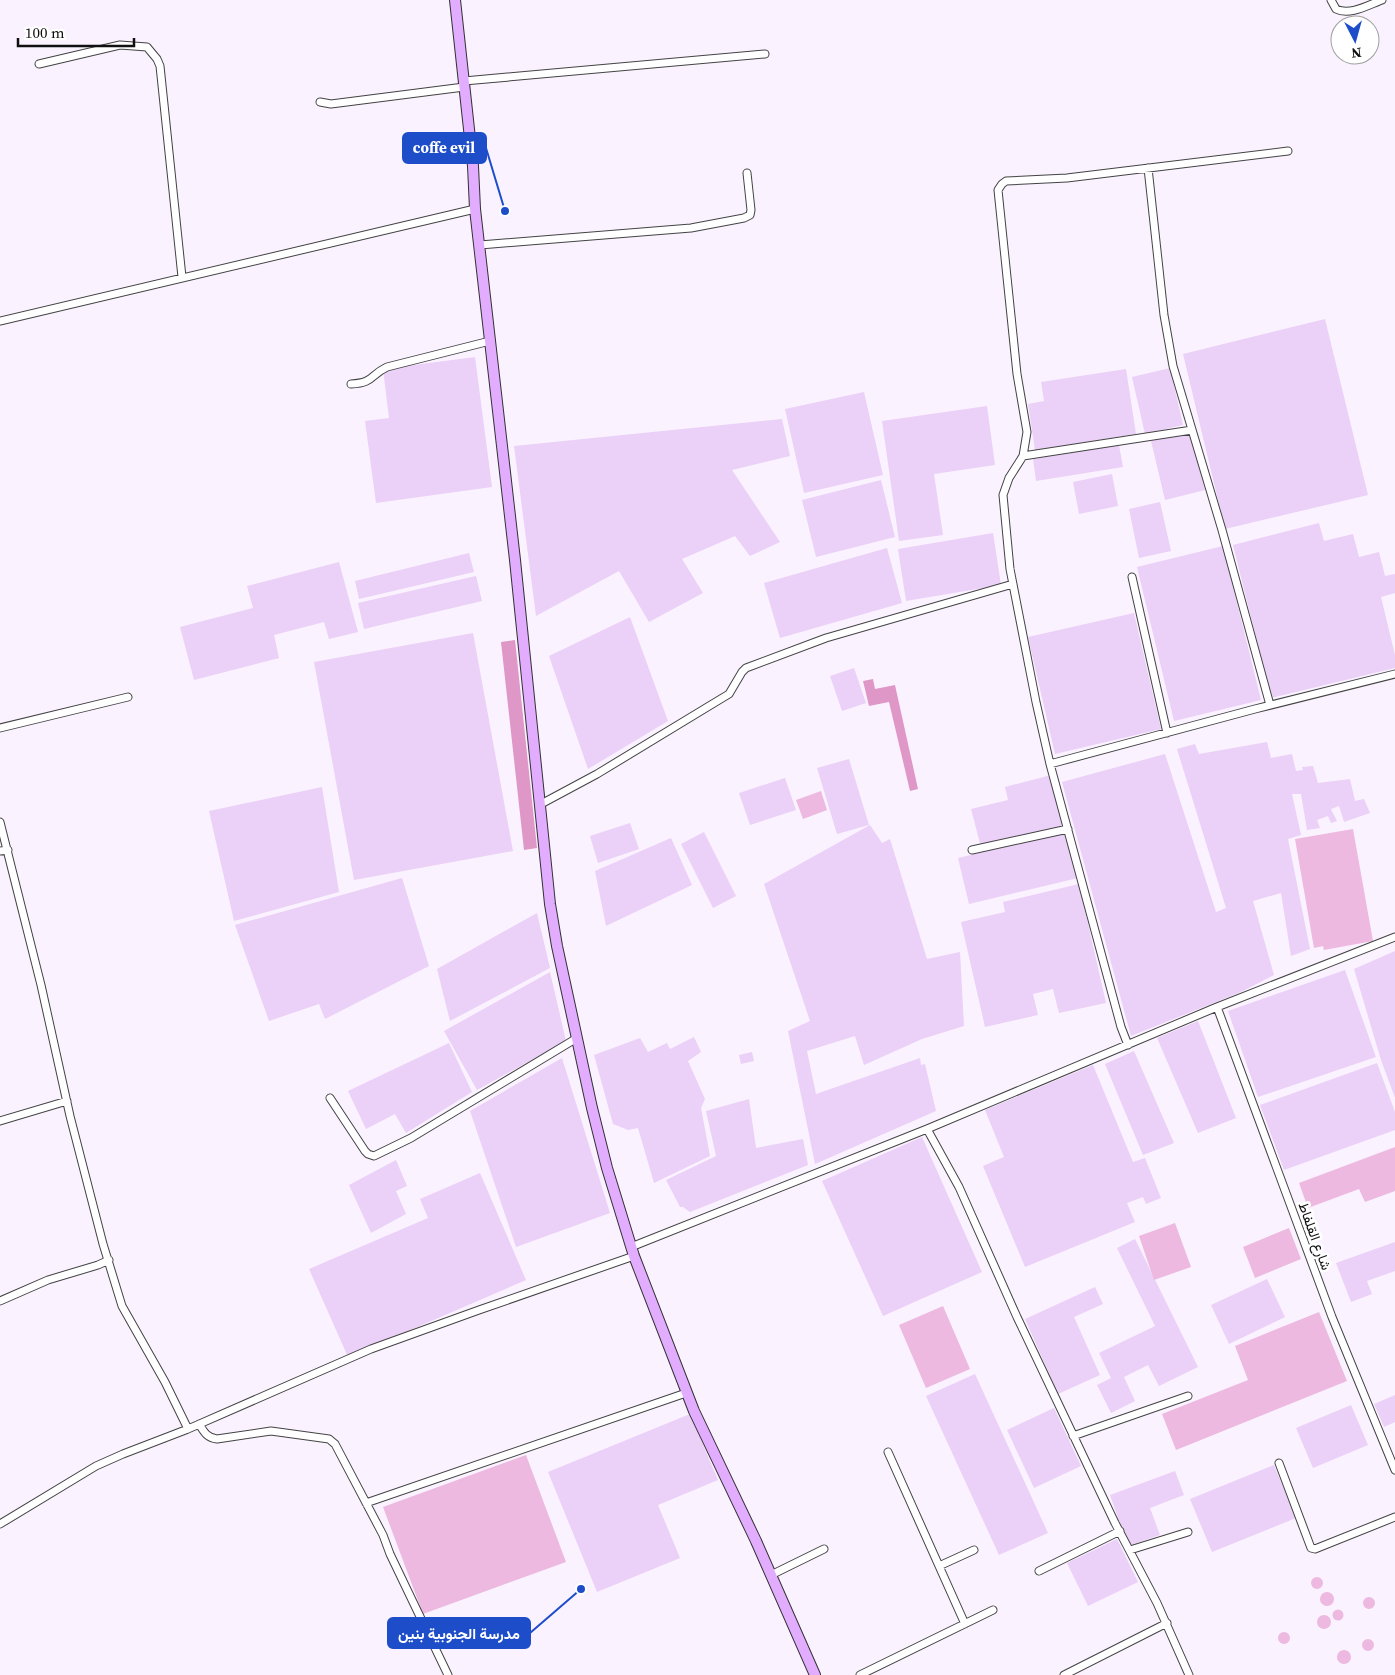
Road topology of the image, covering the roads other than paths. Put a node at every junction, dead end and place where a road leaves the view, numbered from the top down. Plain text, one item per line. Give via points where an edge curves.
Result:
1 (455, 0) edge
2 (1331, 0) edge
3 (1382, 0) edge
4 (765, 54) dead end
5 (39, 64) dead end
6 (464, 84) junction
7 (320, 102) dead end
8 (1288, 151) dead end
9 (1148, 168) junction
10 (747, 173) dead end
11 (475, 209) junction
12 (480, 245) junction
13 (182, 277) junction
14 (0, 321) edge
15 (490, 340) junction
16 (351, 384) dead end
17 (1192, 430) junction
18 (1023, 456) junction
19 (1132, 577) dead end
20 (1013, 584) junction
21 (1395, 674) edge
22 (128, 697) dead end
23 (1270, 705) junction
24 (0, 728) edge
25 (1166, 733) junction
26 (1050, 764) junction
27 (541, 804) junction
28 (0, 822) edge
29 (1068, 829) junction
30 (4, 850) edge
31 (972, 850) dead end
32 (1395, 937) edge
33 (1217, 1007) junction
34 (577, 1038) junction
35 (1128, 1045) junction
36 (330, 1098) dead end
37 (67, 1101) junction
38 (0, 1121) edge
39 (927, 1129) junction
40 (633, 1252) junction
41 (109, 1260) junction
42 (0, 1301) edge
43 (686, 1393) junction
44 (1188, 1396) dead end
45 (199, 1424) junction
46 (188, 1428) junction
47 (1073, 1436) junction
48 (888, 1452) dead end
49 (1279, 1463) dead end
50 (1395, 1470) edge
51 (366, 1503) junction
52 (1395, 1517) edge
53 (0, 1524) edge
54 (1120, 1531) junction
55 (1188, 1532) dead end
56 (824, 1549) dead end
57 (974, 1550) dead end
58 (1130, 1550) junction
59 (939, 1566) junction
60 (1039, 1571) dead end
61 (771, 1575) junction
62 (993, 1610) dead end
63 (1167, 1623) junction
64 (965, 1624) junction
65 (448, 1675) edge
66 (815, 1675) edge
67 (860, 1675) edge
68 (1064, 1675) edge
69 (1189, 1675) edge

1 - 6 street
2 - 3 street via 1336,9 1351,12
4 - 6 street
5 - 13 street via 120,45 147,48 157,59
6 - 7 street via 331,104
6 - 11 street
8 - 9 street
9 - 17 street via 1164,315 1173,366
9 - 18 street via 1067,178 1006,181 999,188 1017,374 1027,432
10 - 12 street via 751,210 750,215 744,218 691,228
11 - 12 street
11 - 13 street
12 - 15 street
13 - 14 street
15 - 16 street via 387,367 369,381
15 - 27 street
17 - 18 street
17 - 23 street
18 - 20 street via 1003,495
19 - 25 street
20 - 26 street
20 - 27 street via 826,638 746,668 729,694
21 - 23 street
22 - 24 street
23 - 25 street
25 - 26 street
26 - 29 street
27 - 34 street via 550,904
28 - 30 street
29 - 31 street
29 - 35 street
30 - 37 street via 42,986
32 - 33 street
33 - 35 street
33 - 50 street, شارع القلفاط via 1332,1317
34 - 36 street via 411,1138 374,1156 368,1154
34 - 40 street via 607,1168
35 - 39 street
37 - 38 street
37 - 41 street
39 - 40 street
39 - 47 street via 959,1187
40 - 43 street
40 - 45 street via 371,1350
41 - 42 street via 48,1280
41 - 46 street via 122,1306
43 - 51 street
43 - 61 street
44 - 47 street
45 - 46 street
45 - 51 street via 205,1434 217,1439 271,1431 329,1440 340,1451
46 - 53 street via 96,1466
47 - 54 street
48 - 59 street
49 - 52 street via 1311,1548
51 - 65 street
54 - 58 street
54 - 60 street
55 - 58 street
56 - 61 street
57 - 59 street
58 - 63 street
59 - 64 street
61 - 66 street
62 - 64 street
63 - 68 street
63 - 69 street
64 - 67 street

